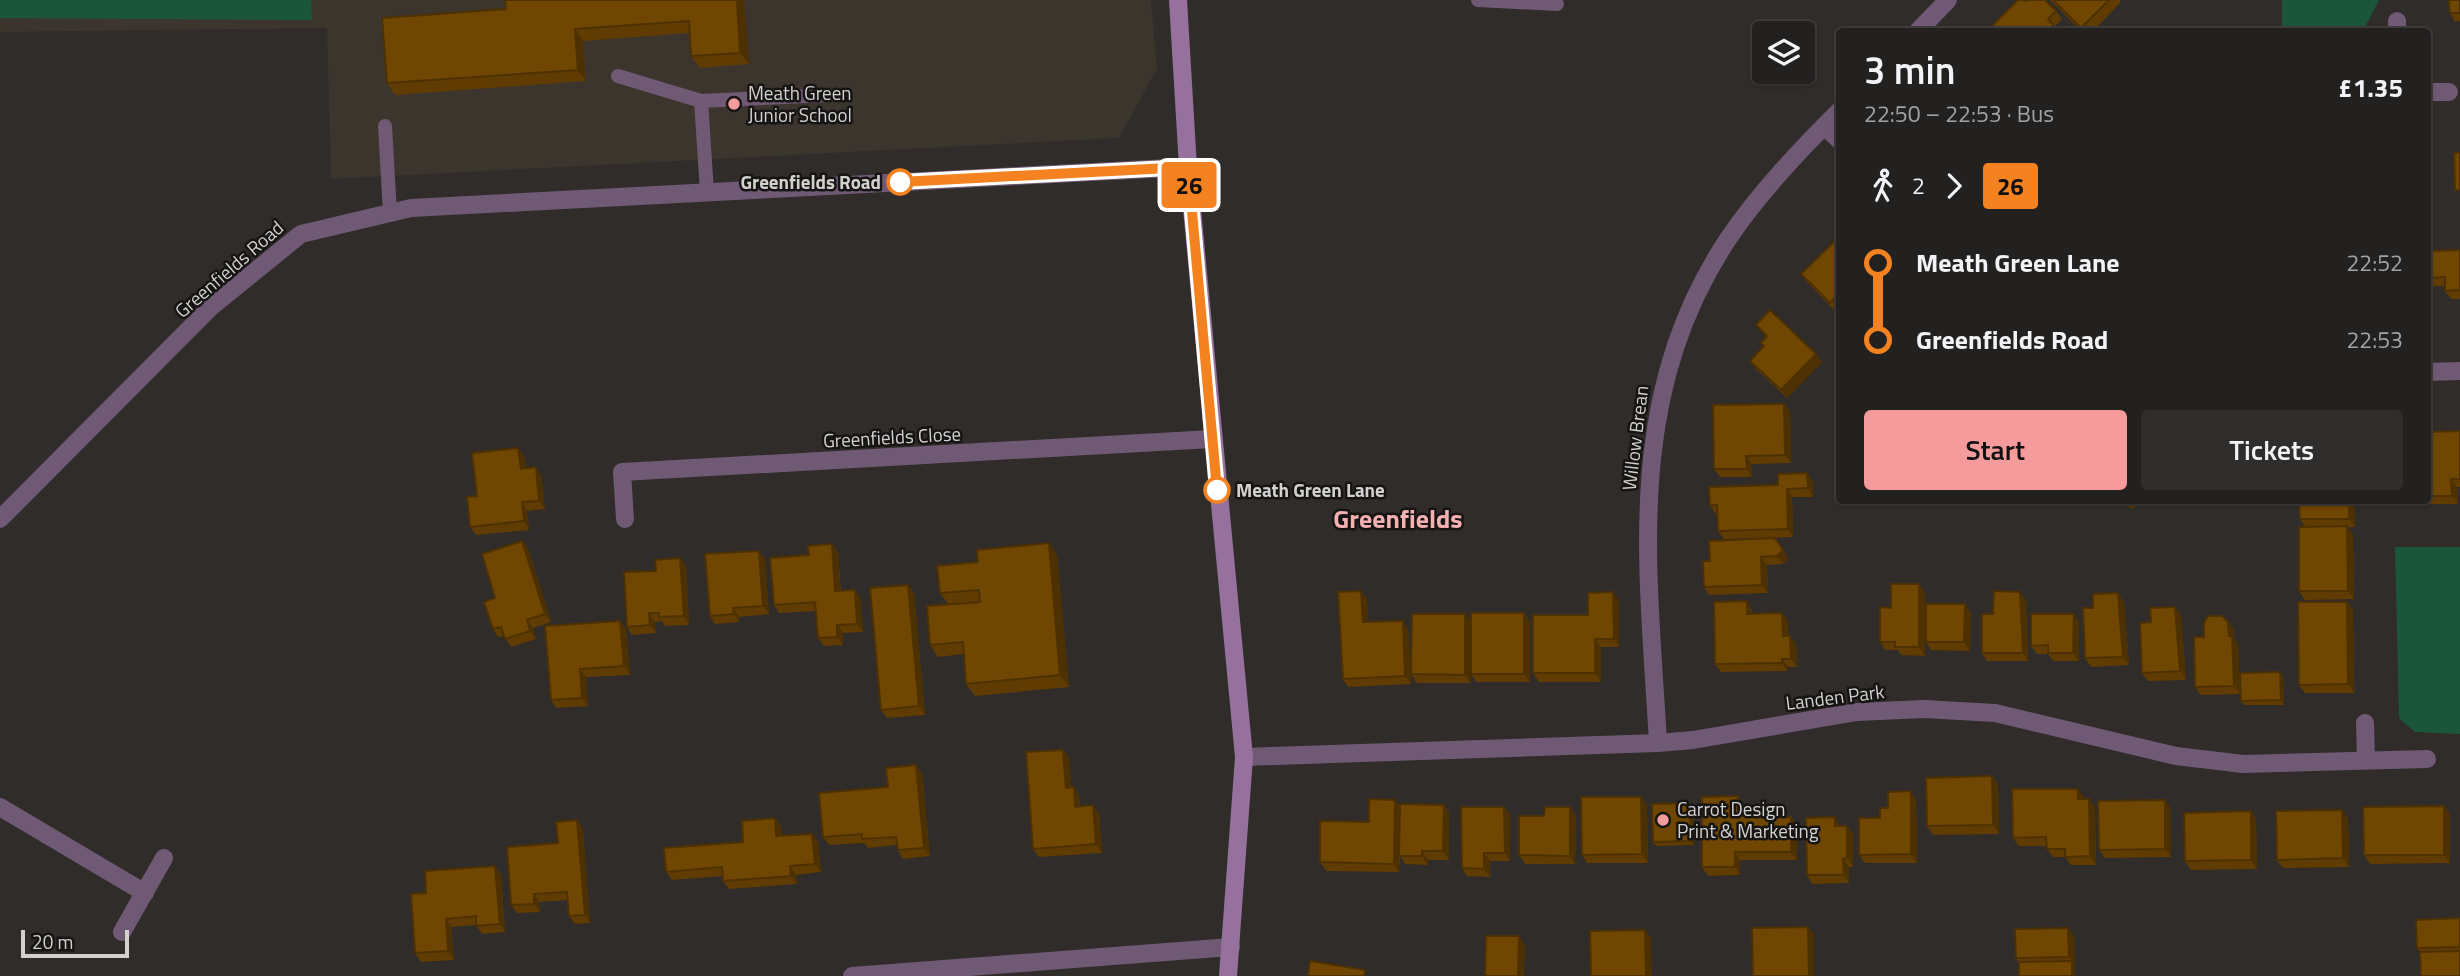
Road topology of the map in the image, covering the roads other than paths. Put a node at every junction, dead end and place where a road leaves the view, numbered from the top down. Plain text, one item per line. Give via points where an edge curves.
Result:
1 (1178, 0) edge
2 (1478, 0) edge
3 (1948, 0) edge
4 (1558, 4) dead end
5 (1921, 28) edge
6 (618, 76) dead end
7 (2431, 92) edge
8 (2449, 92) dead end
9 (827, 95) dead end
10 (701, 101) junction
11 (1836, 114) edge
12 (385, 126) dead end
13 (1825, 126) junction
14 (1836, 136) edge
15 (1188, 167) junction
16 (707, 192) junction
17 (390, 213) junction
18 (2460, 371) edge
19 (2431, 372) edge
20 (1212, 439) junction
21 (0, 519) edge
22 (625, 519) dead end
23 (2365, 723) dead end
24 (1658, 743) junction
25 (1244, 757) junction
26 (2427, 759) dead end
27 (2365, 760) junction
28 (0, 807) edge
29 (164, 858) dead end
30 (145, 893) junction
31 (122, 932) dead end
32 (1231, 947) junction
33 (852, 976) edge
34 (1228, 976) edge

1 - 15 street
2 - 4 lane
3 - 5 street
6 - 10 lane
7 - 8 street
9 - 10 lane
10 - 16 lane
11 - 13 street, Willow Brean
12 - 17 lane
13 - 14 street
13 - 24 street, Willow Brean via 1728,239 1691,306 1664,377 1652,440 1648,516
15 - 16 street, Greenfields Road
15 - 20 street
16 - 17 street, Greenfields Road via 411,208
17 - 21 street, Greenfields Road via 301,234 211,307
18 - 19 street
20 - 22 street, Greenfields Close via 622,472
20 - 25 street
23 - 27 street
24 - 25 street, Landen Park
24 - 27 street, Landen Park via 1857,712 1924,709 1995,713 2176,756 2243,764
25 - 32 street
26 - 27 street, Landen Park
28 - 30 street
29 - 30 street
30 - 31 street
32 - 33 street
32 - 34 street

